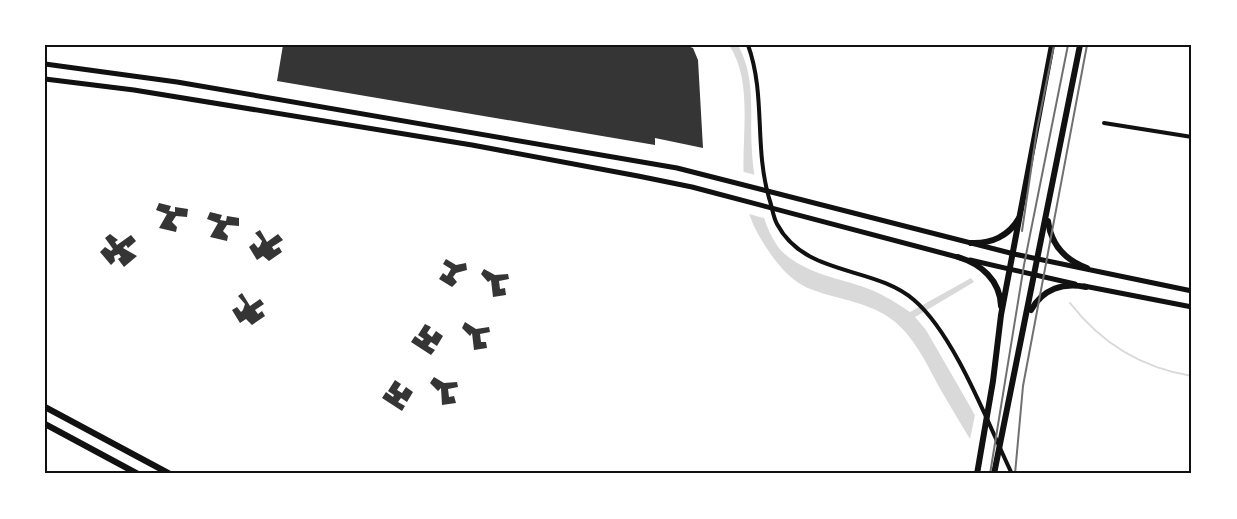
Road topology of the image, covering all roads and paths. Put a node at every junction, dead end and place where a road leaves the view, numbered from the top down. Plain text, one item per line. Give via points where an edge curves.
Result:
1 (748, 45) edge
2 (1052, 45) edge
3 (1080, 45) edge
4 (45, 64) edge
5 (45, 79) edge
6 (1104, 123) dead end
7 (1192, 137) edge
8 (1048, 210) junction
9 (1022, 212) junction
10 (971, 243) junction
11 (1014, 254) junction
12 (957, 257) junction
13 (1039, 260) junction
14 (1087, 268) junction
15 (1010, 269) junction
16 (1036, 275) junction
17 (1086, 287) junction
18 (1192, 291) edge
19 (1192, 307) edge
20 (1001, 315) junction
21 (1026, 321) junction
22 (45, 407) edge
23 (45, 424) edge
24 (138, 474) edge
25 (170, 474) edge
26 (976, 474) edge
27 (994, 474) edge
28 (1012, 474) edge

1 - 28 street via 758,88 762,174 777,224 790,241 813,258 896,287 933,318
2 - 9 main road
3 - 8 main road
4 - 10 main road via 177,82 677,168
5 - 12 main road via 472,145 638,176
6 - 7 street
8 - 13 main road
8 - 14 main road via 1051,235 1059,250
9 - 10 main road via 1002,237
9 - 11 main road
10 - 11 main road
11 - 13 main road
11 - 15 main road
12 - 15 main road
12 - 20 main road via 970,260 991,277 998,288
13 - 14 main road
13 - 16 main road
14 - 18 main road
15 - 16 main road
15 - 20 main road
16 - 17 main road
16 - 21 main road
17 - 19 main road
17 - 21 main road via 1067,285 1048,291 1034,304
20 - 26 main road
21 - 27 main road
22 - 25 main road
23 - 24 main road

